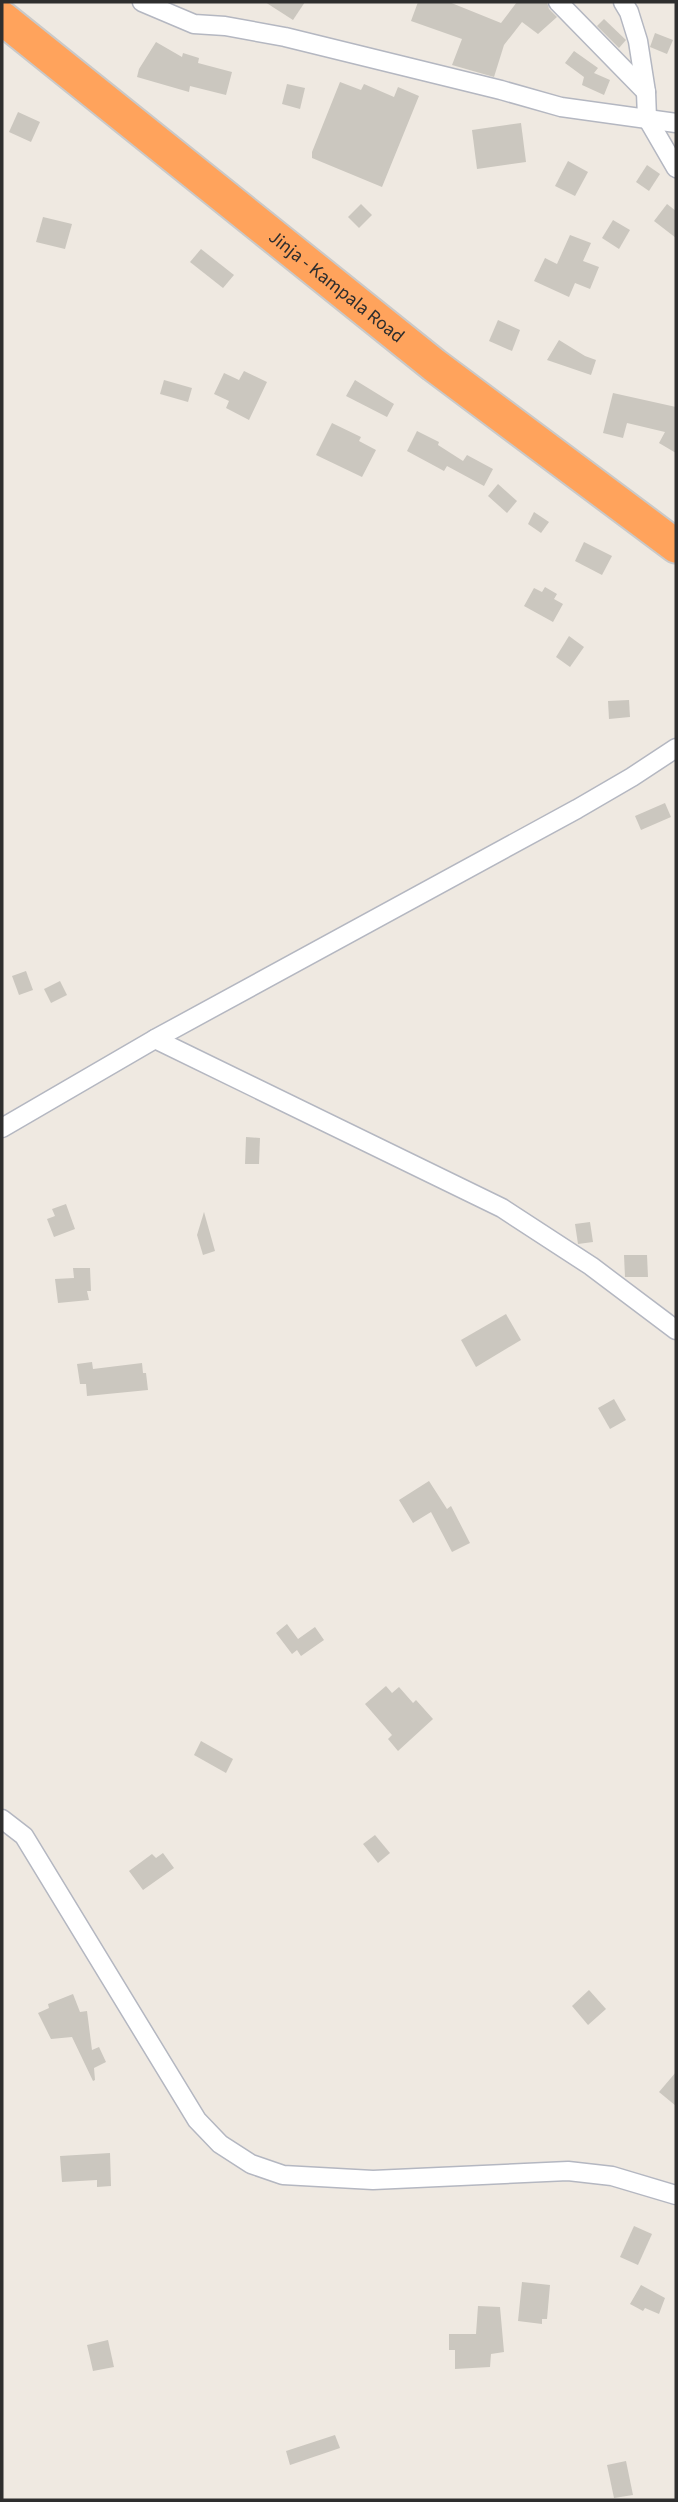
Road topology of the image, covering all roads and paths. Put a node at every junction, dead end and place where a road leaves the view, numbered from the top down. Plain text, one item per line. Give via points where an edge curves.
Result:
1 (142, 2) edge
2 (558, 2) edge
3 (623, 2) edge
4 (2, 18) edge
5 (646, 92) junction
6 (647, 118) junction
7 (676, 122) edge
8 (676, 168) edge
9 (676, 546) edge
10 (676, 748) edge
11 (155, 1039) junction
12 (2, 1128) edge
13 (676, 1330) edge
14 (2, 1819) edge
15 (676, 2195) edge

1 - 6 street via 194,24 285,37 561,107
2 - 5 street
3 - 5 street via 638,41
4 - 9 highway, Jinja - Kampala Road via 434,365
5 - 6 street
6 - 7 street
6 - 8 street
10 - 11 street via 577,809
11 - 12 street
11 - 13 street via 502,1208 591,1266
14 - 15 street via 24,1836 197,2120 220,2144 251,2164 283,2175 373,2180 568,2171 612,2176

